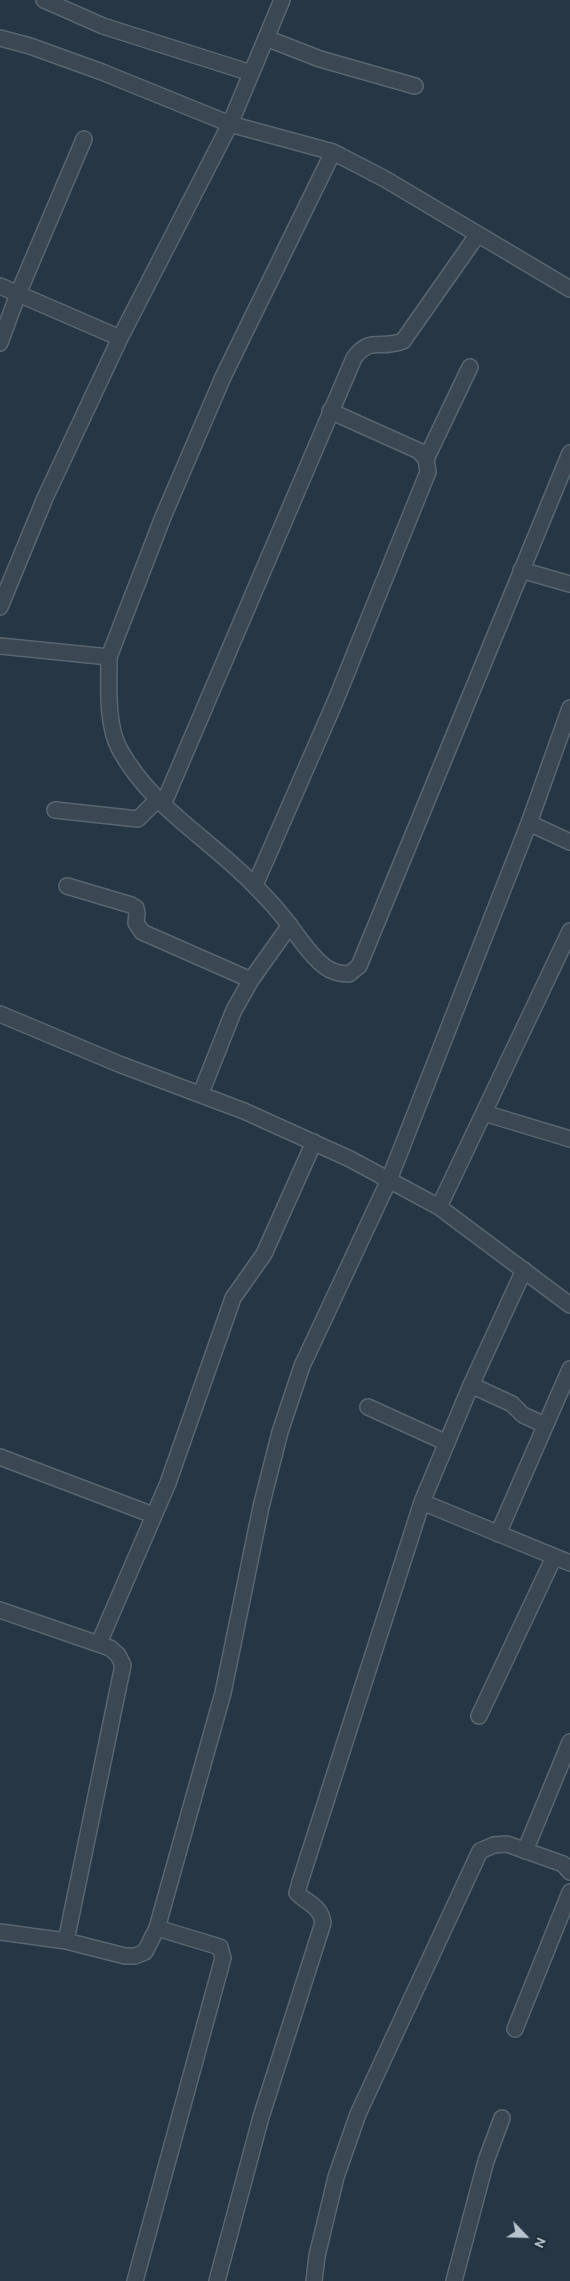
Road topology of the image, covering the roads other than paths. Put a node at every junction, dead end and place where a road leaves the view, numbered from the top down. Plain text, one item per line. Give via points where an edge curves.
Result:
1 (44, 0) edge
2 (282, 0) edge
3 (0, 38) edge
4 (266, 38) junction
5 (251, 73) junction
6 (415, 86) dead end
7 (230, 124) junction
8 (84, 139) dead end
9 (333, 152) junction
10 (478, 234) junction
11 (0, 286) edge
12 (570, 289) edge
13 (18, 294) junction
14 (120, 338) junction
15 (0, 342) edge
16 (470, 367) dead end
17 (330, 411) junction
18 (570, 453) edge
19 (426, 459) junction
20 (521, 570) junction
21 (570, 584) edge
22 (0, 607) edge
23 (0, 646) edge
24 (110, 657) junction
25 (570, 708) edge
26 (160, 802) junction
27 (55, 810) dead end
28 (529, 823) junction
29 (570, 842) edge
30 (254, 885) junction
31 (67, 886) dead end
32 (290, 925) junction
33 (570, 931) edge
34 (251, 980) junction
35 (0, 1014) edge
36 (201, 1093) junction
37 (484, 1113) junction
38 (570, 1139) edge
39 (314, 1142) junction
40 (389, 1180) junction
41 (439, 1207) junction
42 (524, 1270) junction
43 (570, 1305) edge
44 (570, 1369) edge
45 (471, 1385) junction
46 (368, 1407) dead end
47 (545, 1426) junction
48 (447, 1443) junction
49 (0, 1457) edge
50 (422, 1502) junction
51 (153, 1515) junction
52 (498, 1534) junction
53 (554, 1557) junction
54 (570, 1563) edge
55 (0, 1610) edge
56 (99, 1643) junction
57 (479, 1716) dead end
58 (570, 1742) edge
59 (525, 1851) junction
60 (570, 1872) edge
61 (570, 1892) edge
62 (157, 1928) junction
63 (0, 1932) edge
64 (66, 1941) junction
65 (515, 2029) dead end
66 (502, 2118) dead end
67 (135, 2281) edge
68 (217, 2281) edge
69 (314, 2281) edge
70 (454, 2281) edge

1 - 5 street via 103,26
2 - 4 street
3 - 7 street via 102,72
4 - 5 street
4 - 6 street via 320,59
5 - 7 street
7 - 9 street
7 - 14 street
8 - 13 street
9 - 10 street
9 - 24 street via 223,377 163,516
10 - 12 street
10 - 17 street via 404,341 361,347
11 - 13 street
13 - 14 street
13 - 15 street
14 - 22 street via 45,498
16 - 19 street
17 - 19 street via 419,451
17 - 26 street
18 - 20 street
19 - 30 street via 428,472 335,702
20 - 21 street
20 - 32 street via 359,966 349,974 337,974 325,967 304,946
23 - 24 street
24 - 26 street via 109,708 118,748 138,779
25 - 28 street
26 - 27 street via 138,819
26 - 30 street
28 - 29 street
28 - 40 street
30 - 32 street
31 - 34 street via 136,908 136,924 142,932
32 - 34 street
33 - 37 street
34 - 36 street via 234,1010
35 - 36 street via 119,1064
36 - 39 street
37 - 38 street
37 - 41 street
39 - 40 street
39 - 51 street via 264,1254 233,1298 191,1422
40 - 41 street
40 - 62 street via 302,1366 280,1432 261,1507 224,1693
41 - 42 street
42 - 43 street
42 - 45 street
44 - 47 street
45 - 47 street via 512,1404 523,1415
45 - 48 street
46 - 48 street
47 - 52 street
48 - 50 street
49 - 51 street
50 - 52 street
50 - 68 street via 297,1892 318,1909 323,1923 261,2117
51 - 56 street
52 - 53 street
53 - 54 street
53 - 57 street
55 - 56 street
56 - 64 street via 118,1655 123,1665
58 - 59 street
59 - 60 street via 562,1864
59 - 69 street via 507,1844 480,1851 358,2114 336,2177
61 - 65 street
62 - 64 street via 145,1952 135,1956
62 - 67 street via 220,1947 222,1958
63 - 64 street
66 - 70 street via 486,2161

